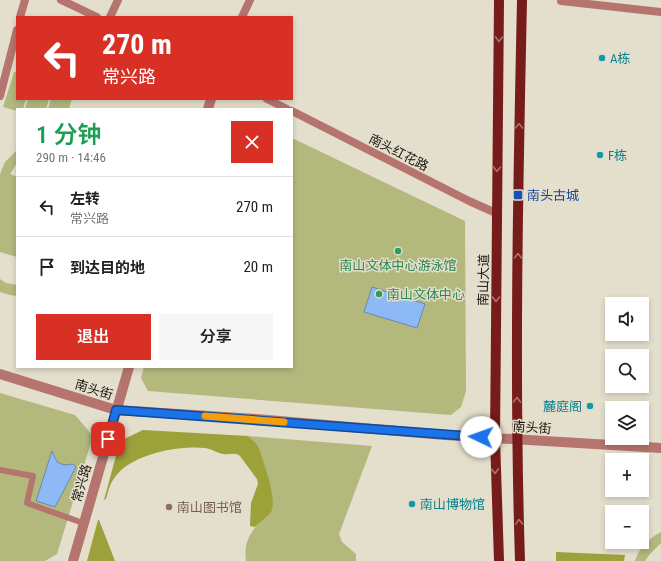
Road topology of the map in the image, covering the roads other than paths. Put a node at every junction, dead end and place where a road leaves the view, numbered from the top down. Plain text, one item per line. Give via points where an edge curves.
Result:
1 (25, 0) edge
2 (61, 0) edge
3 (118, 0) edge
4 (250, 0) edge
5 (499, 0) edge
6 (522, 0) edge
7 (561, 2) dead end
8 (661, 12) edge
9 (20, 16) edge
10 (95, 16) edge
11 (110, 16) edge
12 (242, 16) edge
13 (16, 34) edge
14 (0, 96) edge
15 (269, 100) edge
16 (285, 108) edge
17 (293, 113) edge
18 (496, 212) junction
19 (128, 368) edge
20 (0, 374) edge
21 (116, 410) junction
22 (494, 438) junction
23 (517, 439) junction
24 (661, 448) edge
25 (0, 470) edge
26 (83, 523) junction
27 (73, 561) edge
28 (499, 561) edge
29 (520, 561) edge

1 - 9 street
2 - 10 street
3 - 11 street
4 - 12 street
5 -> 18 main road, 南山大道
23 -> 6 main road
7 - 8 street
13 - 14 street
15 - 16 street
17 - 18 street, 南头红花路 via 469,201
18 -> 22 main road, 南山大道
19 - 21 street, 常兴路
20 - 21 street, 南头街
21 - 22 street, 南头街
21 - 26 street, 常兴路
22 - 23 street, 南头街
22 -> 28 main road, 南山大道
23 - 24 street, 南头街
29 -> 23 main road
25 - 26 street via 32,476 27,504
26 - 27 street, 常兴路

